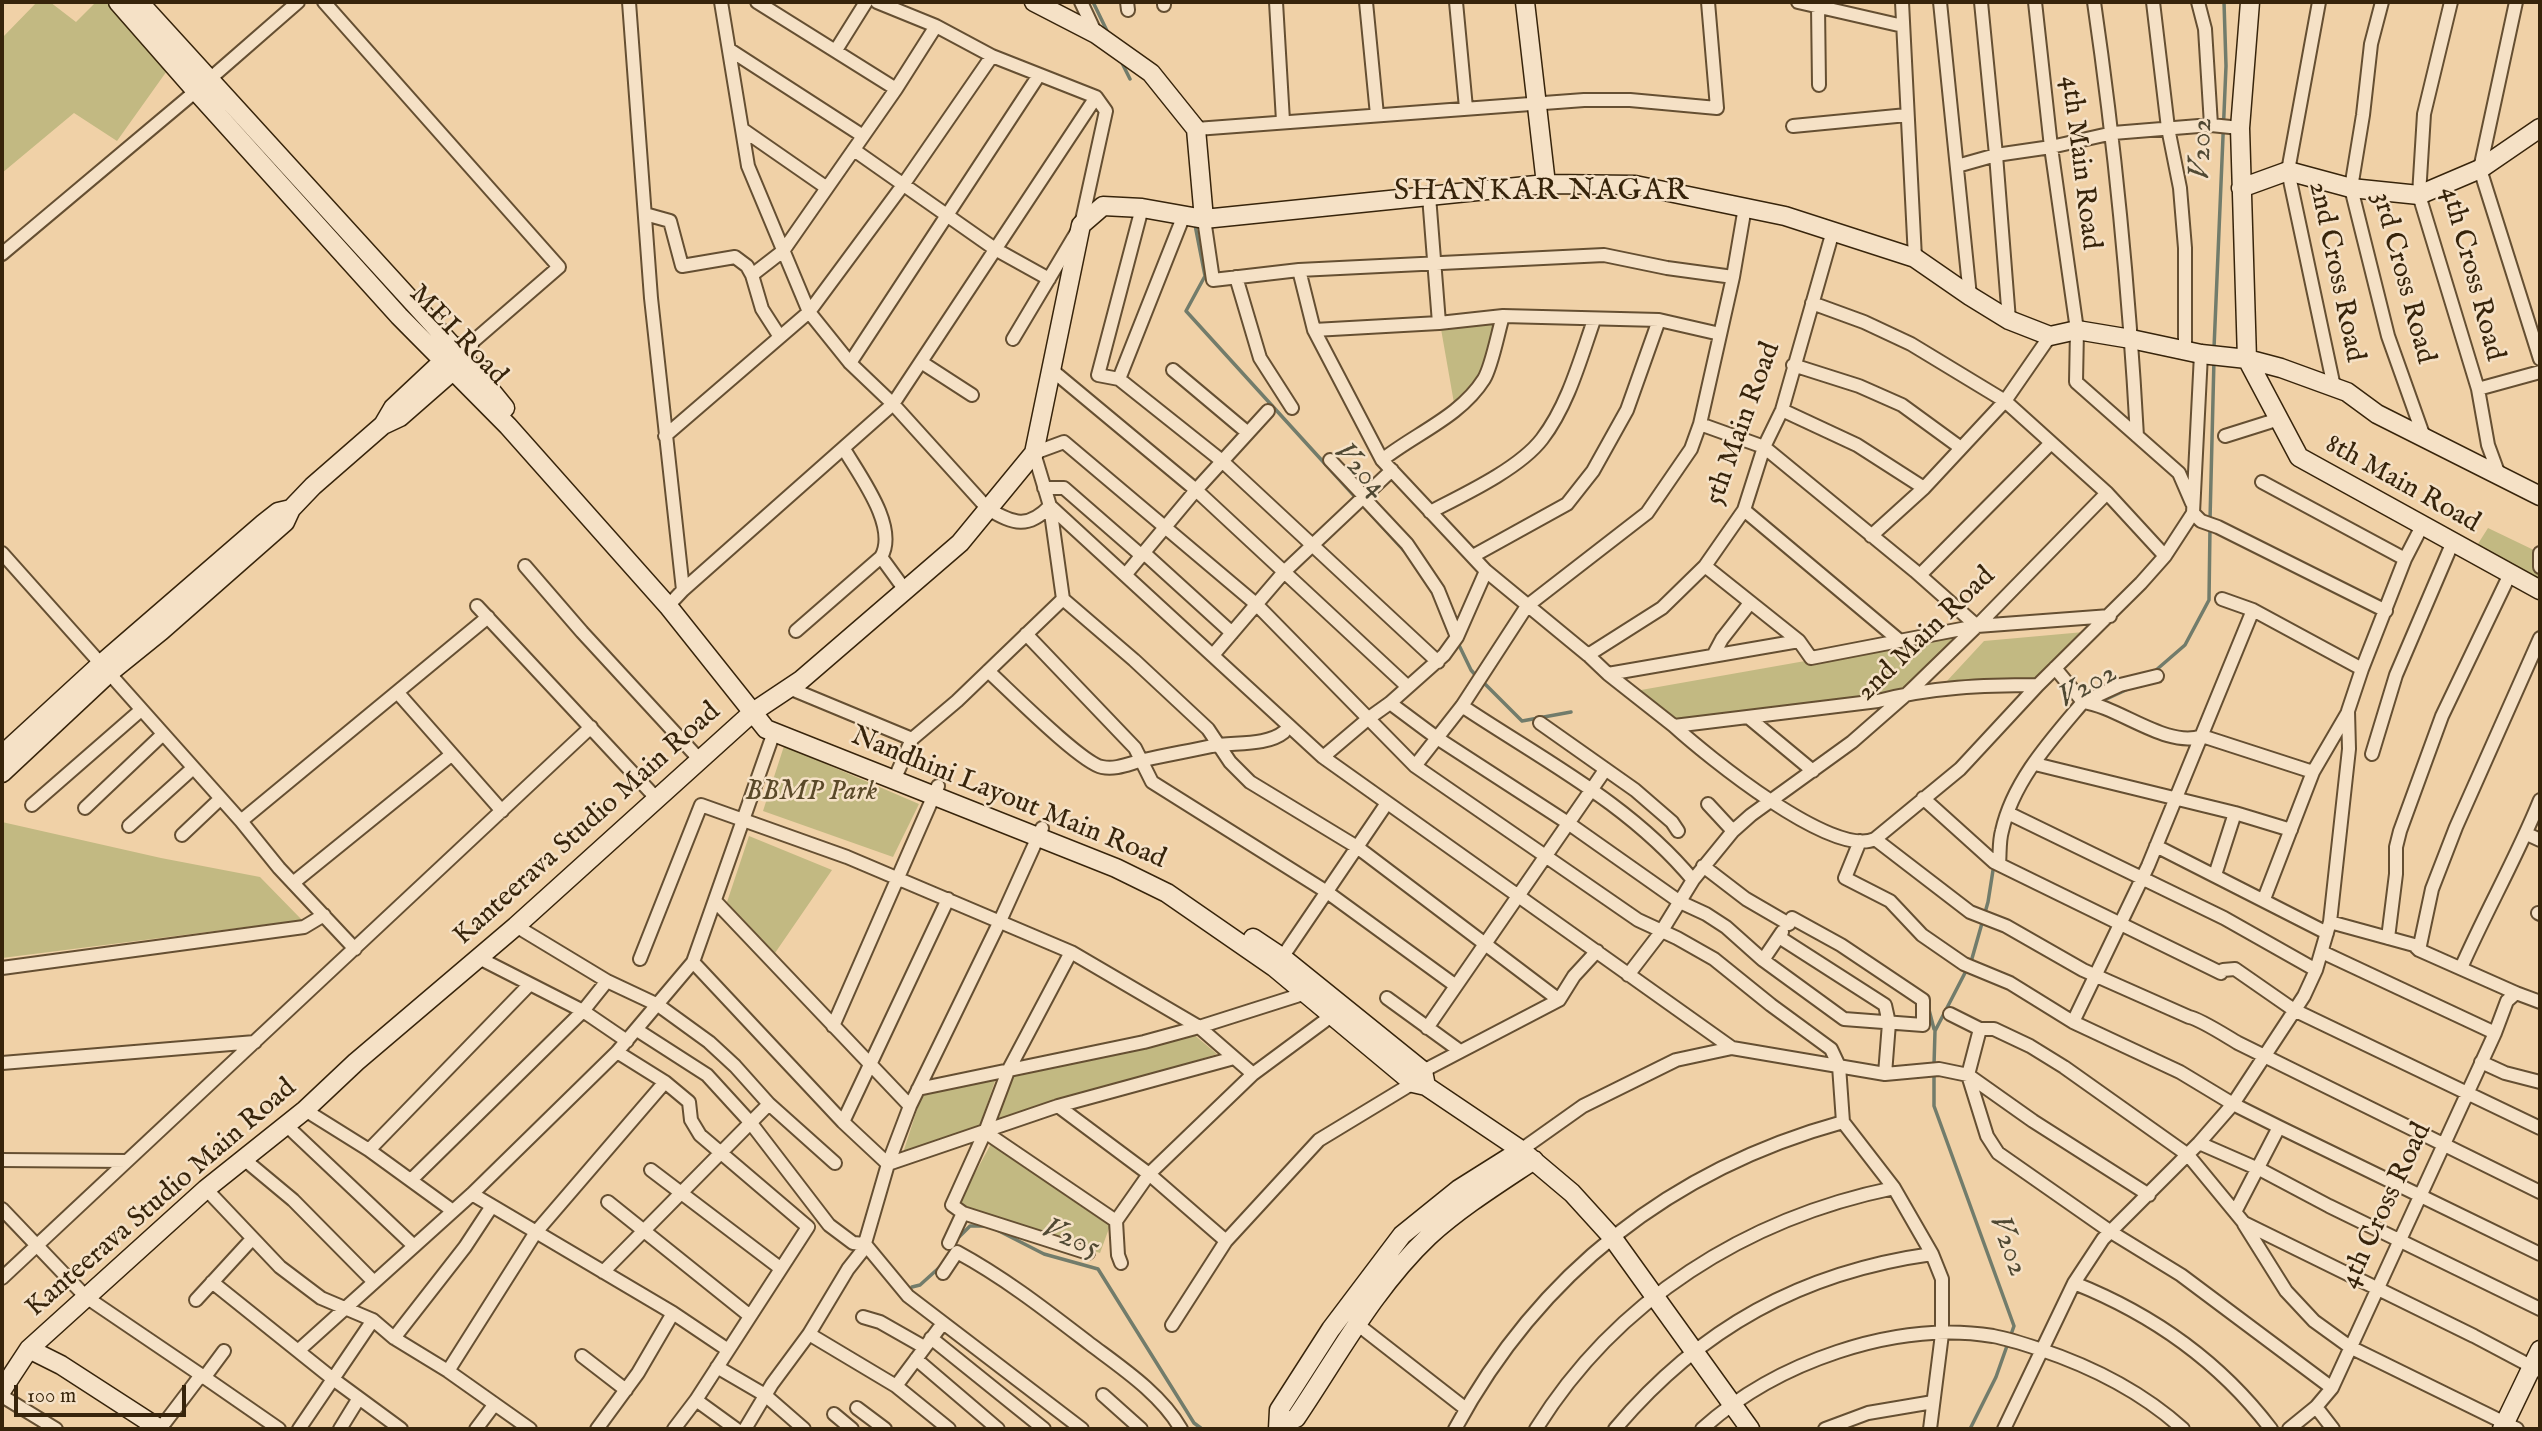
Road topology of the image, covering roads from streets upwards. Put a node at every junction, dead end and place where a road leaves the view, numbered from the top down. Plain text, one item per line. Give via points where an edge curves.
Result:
1 (118, 2) edge
2 (139, 2) edge
3 (298, 2) edge
4 (324, 2) edge
5 (629, 2) edge
6 (721, 2) edge
7 (866, 2) edge
8 (877, 2) edge
9 (1034, 2) edge
10 (1081, 2) edge
11 (1276, 2) edge
12 (1366, 2) edge
13 (1456, 2) edge
14 (1525, 2) edge
15 (1708, 2) edge
16 (1798, 2) edge
17 (1902, 2) edge
18 (1940, 2) edge
19 (1981, 2) edge
20 (2035, 2) edge
21 (2094, 2) edge
22 (2153, 2) edge
23 (2198, 2) edge
24 (2250, 2) edge
25 (2319, 2) edge
26 (2382, 2) edge
27 (2452, 2) edge
28 (2516, 2) edge
29 (766, 4) edge
30 (1818, 6) junction
31 (936, 26) junction
32 (1903, 26) junction
33 (1096, 34) junction
34 (730, 50) junction
35 (836, 50) junction
36 (992, 56) junction
37 (1039, 75) junction
38 (210, 78) junction
39 (1819, 85) dead end
40 (896, 89) junction
41 (196, 91) junction
42 (1096, 97) junction
43 (1537, 104) junction
44 (1466, 108) junction
45 (1377, 115) junction
46 (1907, 116) junction
47 (1283, 121) junction
48 (2211, 125) junction
49 (1793, 126) dead end
50 (2168, 128) junction
51 (2240, 128) junction
52 (2540, 128) edge
53 (742, 129) junction
54 (1196, 129) junction
55 (2113, 133) junction
56 (863, 136) junction
57 (2051, 147) junction
58 (854, 150) junction
59 (1996, 155) junction
60 (1956, 166) junction
61 (2480, 169) junction
62 (2288, 171) junction
63 (1546, 184) junction
64 (904, 185) junction
65 (827, 188) junction
66 (2241, 188) junction
67 (2351, 188) junction
68 (2419, 195) junction
69 (1429, 196) junction
70 (1745, 207) junction
71 (1142, 208) junction
72 (645, 214) junction
73 (946, 216) junction
74 (1194, 217) junction
75 (1082, 225) junction
76 (1833, 231) junction
77 (995, 249) junction
78 (783, 251) junction
79 (2, 254) edge
80 (1915, 258) junction
81 (1433, 263) junction
82 (1299, 270) junction
83 (752, 275) junction
84 (1236, 277) junction
85 (1733, 277) junction
86 (1049, 279) junction
87 (1970, 296) junction
88 (1812, 303) junction
89 (809, 312) junction
90 (1503, 316) junction
91 (1594, 320) junction
92 (1659, 320) junction
93 (2009, 320) junction
94 (1439, 323) junction
95 (1314, 330) junction
96 (2077, 330) junction
97 (1720, 334) junction
98 (2050, 336) junction
99 (780, 337) junction
100 (1013, 339) dead end
101 (2132, 339) junction
102 (2193, 352) junction
103 (457, 357) junction
104 (2247, 359) junction
105 (2540, 359) edge
106 (920, 362) junction
107 (850, 363) junction
108 (1793, 365) junction
109 (1173, 370) dead end
110 (1053, 371) junction
111 (2540, 372) edge
112 (1119, 379) junction
113 (2334, 387) junction
114 (2478, 389) junction
115 (972, 395) dead end
116 (2006, 401) junction
117 (892, 404) junction
118 (1292, 408) dead end
119 (1782, 410) junction
120 (1268, 411) dead end
121 (2278, 419) junction
122 (1700, 424) junction
123 (1248, 433) junction
124 (665, 436) junction
125 (2137, 436) junction
126 (2225, 436) dead end
127 (2425, 440) junction
128 (2051, 443) junction
129 (1765, 447) junction
130 (1961, 448) junction
131 (844, 449) junction
132 (1034, 453) junction
133 (1330, 460) dead end
134 (1382, 460) junction
135 (1222, 461) junction
136 (1392, 470) junction
137 (2499, 475) junction
138 (2262, 482) dead end
139 (1044, 488) junction
140 (1924, 488) junction
141 (1196, 490) junction
142 (2108, 493) junction
143 (2540, 496) edge
144 (1360, 498) junction
145 (1050, 506) junction
146 (988, 509) junction
147 (1744, 510) junction
148 (1430, 512) junction
149 (2196, 514) junction
150 (2421, 526) junction
151 (1165, 527) junction
152 (1871, 536) junction
153 (2452, 544) junction
154 (1312, 545) junction
155 (2540, 553) edge
156 (2, 554) edge
157 (1143, 554) junction
158 (1473, 556) junction
159 (2165, 556) junction
160 (881, 557) junction
161 (2405, 559) junction
162 (525, 566) dead end
163 (1705, 566) junction
164 (2540, 567) edge
165 (1486, 571) junction
166 (1284, 572) junction
167 (1126, 574) junction
168 (2510, 574) junction
169 (1920, 575) junction
170 (905, 590) junction
171 (2540, 590) edge
172 (675, 598) junction
173 (1063, 599) junction
174 (2222, 599) dead end
175 (1749, 603) junction
176 (1256, 604) junction
177 (477, 606) dead end
178 (1527, 606) junction
179 (2253, 610) junction
180 (2386, 611) junction
181 (2110, 615) junction
182 (488, 617) junction
183 (1977, 626) junction
184 (796, 631) dead end
185 (1232, 633) junction
186 (1026, 634) junction
187 (2540, 638) edge
188 (1455, 640) junction
189 (1800, 641) junction
190 (1900, 641) junction
191 (1714, 654) junction
192 (1213, 655) junction
193 (1588, 655) junction
194 (1438, 662) junction
195 (2055, 668) junction
196 (105, 669) junction
197 (2362, 669) junction
198 (988, 671) junction
199 (1608, 674) junction
200 (2157, 676) dead end
201 (2038, 685) junction
202 (1409, 687) junction
203 (789, 688) junction
204 (398, 693) junction
205 (1908, 693) junction
206 (2082, 702) junction
207 (1390, 703) junction
208 (1462, 706) junction
209 (141, 710) junction
210 (756, 710) junction
211 (2348, 711) junction
212 (1748, 717) junction
213 (1369, 718) junction
214 (1540, 723) dead end
215 (1674, 726) junction
216 (591, 727) junction
217 (775, 732) junction
218 (1284, 732) dead end
219 (162, 735) junction
220 (2202, 736) junction
221 (1437, 738) junction
222 (912, 739) junction
223 (1219, 745) junction
224 (2372, 754) dead end
225 (452, 755) junction
226 (1323, 757) junction
227 (700, 760) junction
228 (1141, 760) junction
229 (3, 764) edge
230 (2035, 764) junction
231 (1415, 766) junction
232 (192, 769) junction
233 (1605, 770) junction
234 (898, 771) junction
235 (1812, 771) junction
236 (2313, 772) junction
237 (1592, 788) junction
238 (937, 791) junction
239 (1923, 798) junction
240 (2177, 798) junction
241 (220, 799) junction
242 (657, 799) junction
243 (2540, 800) edge
244 (1771, 802) junction
245 (1387, 803) junction
246 (1708, 804) dead end
247 (32, 805) dead end
248 (85, 808) dead end
249 (502, 811) junction
250 (2008, 813) junction
251 (2235, 813) junction
252 (744, 820) junction
253 (241, 821) junction
254 (1568, 823) junction
255 (129, 826) dead end
256 (2291, 830) junction
257 (1678, 831) dead end
258 (1732, 831) junction
259 (1040, 832) junction
260 (2527, 834) junction
261 (182, 835) dead end
262 (1875, 838) junction
263 (2540, 840) edge
264 (1860, 841) junction
265 (2156, 846) junction
266 (1357, 847) junction
267 (1544, 857) junction
268 (1710, 857) junction
269 (1999, 864) junction
270 (2215, 875) junction
271 (897, 878) junction
272 (2142, 878) junction
273 (1693, 880) junction
274 (293, 883) junction
275 (1327, 892) junction
276 (1518, 895) junction
277 (948, 899) junction
278 (2264, 899) junction
279 (716, 902) junction
280 (1680, 902) junction
281 (324, 915) junction
282 (1792, 918) junction
283 (1000, 921) junction
284 (2121, 925) junction
285 (516, 926) junction
286 (2328, 927) junction
287 (1661, 932) junction
288 (1779, 937) junction
289 (2388, 938) junction
290 (1484, 945) junction
291 (355, 948) junction
292 (2419, 950) junction
293 (1597, 951) junction
294 (1071, 952) junction
295 (2322, 952) junction
296 (479, 958) junction
297 (640, 959) dead end
298 (1763, 960) junction
299 (692, 962) junction
300 (1279, 962) junction
301 (2, 968) edge
302 (2461, 968) junction
303 (2316, 970) junction
304 (1628, 975) junction
305 (2095, 975) junction
306 (607, 981) junction
307 (1456, 986) junction
308 (527, 987) junction
309 (1307, 993) junction
310 (2516, 993) junction
311 (1387, 998) dead end
312 (1559, 1000) junction
313 (2540, 1002) edge
314 (658, 1005) junction
315 (2294, 1010) junction
316 (1338, 1011) junction
317 (579, 1014) junction
318 (1950, 1014) dead end
319 (2073, 1022) junction
320 (1889, 1023) junction
321 (833, 1026) junction
322 (1199, 1027) junction
323 (1427, 1028) junction
324 (1980, 1029) junction
325 (637, 1030) junction
326 (2495, 1033) junction
327 (627, 1041) junction
328 (255, 1042) junction
329 (1732, 1048) junction
330 (1460, 1051) junction
331 (617, 1052) junction
332 (2264, 1055) junction
333 (1234, 1058) junction
334 (2481, 1062) junction
335 (2, 1063) edge
336 (870, 1063) junction
337 (1839, 1066) junction
338 (1008, 1071) junction
339 (1253, 1074) junction
340 (1885, 1074) junction
341 (1968, 1075) junction
342 (1421, 1080) junction
343 (666, 1082) junction
344 (2540, 1082) edge
345 (918, 1089) junction
346 (2465, 1094) junction
347 (769, 1104) junction
348 (2233, 1104) junction
349 (910, 1106) junction
350 (1058, 1106) junction
351 (304, 1110) junction
352 (750, 1122) junction
353 (843, 1122) junction
354 (1843, 1122) junction
355 (286, 1125) junction
356 (2279, 1127) junction
357 (2540, 1128) edge
358 (985, 1132) junction
359 (2199, 1143) junction
360 (2443, 1145) junction
361 (369, 1150) junction
362 (719, 1153) junction
363 (1527, 1155) junction
364 (2188, 1155) junction
365 (2, 1160) edge
366 (245, 1160) junction
367 (127, 1161) junction
368 (835, 1163) dead end
369 (888, 1164) junction
370 (2259, 1169) junction
371 (652, 1170) dead end
372 (1149, 1174) junction
373 (411, 1180) junction
374 (1894, 1188) junction
375 (206, 1189) junction
376 (2540, 1192) edge
377 (680, 1193) junction
378 (471, 1194) junction
379 (2420, 1194) junction
380 (2149, 1195) junction
381 (608, 1202) dead end
382 (492, 1206) junction
383 (2, 1209) edge
384 (453, 1211) junction
385 (2235, 1212) junction
386 (963, 1213) junction
387 (1116, 1221) junction
388 (2244, 1223) junction
389 (643, 1231) junction
390 (536, 1232) junction
391 (2111, 1232) junction
392 (1612, 1237) junction
393 (252, 1239) junction
394 (2399, 1239) junction
395 (1226, 1241) junction
396 (949, 1242) dead end
397 (36, 1245) junction
398 (414, 1246) junction
399 (864, 1247) junction
400 (1088, 1253) dead end
401 (1932, 1254) junction
402 (2540, 1254) edge
403 (1121, 1262) dead end
404 (780, 1268) junction
405 (603, 1272) junction
406 (943, 1272) dead end
407 (2, 1278) edge
408 (212, 1282) junction
409 (374, 1282) junction
410 (2074, 1283) junction
411 (2375, 1289) junction
412 (1654, 1296) junction
413 (86, 1297) junction
414 (196, 1300) dead end
415 (346, 1307) junction
416 (2540, 1308) edge
417 (673, 1313) junction
418 (750, 1315) junction
419 (863, 1317) dead end
420 (373, 1320) junction
421 (943, 1323) junction
422 (1357, 1324) junction
423 (1172, 1325) dead end
424 (1942, 1334) junction
425 (809, 1335) junction
426 (394, 1338) junction
427 (927, 1342) junction
428 (2350, 1347) junction
429 (29, 1349) junction
430 (299, 1350) junction
431 (728, 1350) junction
432 (2042, 1350) junction
433 (2540, 1350) edge
434 (224, 1351) dead end
435 (1694, 1351) junction
436 (582, 1356) dead end
437 (916, 1359) junction
438 (717, 1367) junction
439 (2536, 1369) edge
440 (447, 1371) junction
441 (203, 1377) junction
442 (333, 1378) junction
443 (896, 1386) junction
444 (2332, 1388) junction
445 (2, 1390) edge
446 (626, 1390) junction
447 (765, 1395) junction
448 (1103, 1395) dead end
449 (2, 1396) edge
450 (359, 1398) junction
451 (696, 1400) junction
452 (1933, 1402) junction
453 (494, 1405) junction
454 (1732, 1405) junction
455 (857, 1408) dead end
456 (2316, 1408) junction
457 (1466, 1409) junction
458 (834, 1414) dead end
459 (386, 1425) edge
460 (1279, 1427) edge
461 (2508, 1427) edge
462 (57, 1429) edge
463 (160, 1429) edge
464 (279, 1429) edge
465 (299, 1429) edge
466 (340, 1429) edge
467 (401, 1429) edge
468 (476, 1429) edge
469 (530, 1429) edge
470 (597, 1429) edge
471 (674, 1429) edge
472 (736, 1429) edge
473 (745, 1429) edge
474 (804, 1429) edge
475 (852, 1429) edge
476 (885, 1429) edge
477 (948, 1429) edge
478 (998, 1429) edge
479 (1045, 1429) edge
480 (1082, 1429) edge
481 (1141, 1429) edge
482 (1181, 1429) edge
483 (1455, 1429) edge
484 (1536, 1429) edge
485 (1615, 1429) edge
486 (1702, 1429) edge
487 (1750, 1429) edge
488 (1825, 1429) edge
489 (1930, 1429) edge
490 (2004, 1429) edge
491 (2183, 1429) edge
492 (2271, 1429) edge
493 (2289, 1429) edge
494 (2333, 1429) edge

1 - 41 street, MEI Road
2 - 38 street, MEI Road
3 - 38 street
4 - 103 street via 559,267
5 - 72 street
6 - 34 street
7 - 35 street
8 - 31 street
9 - 33 street
10 - 33 street
11 - 47 street
12 - 45 street
13 - 44 street
14 - 43 street
15 - 43 street via 1717,108 1630,100
16 - 30 street
17 - 32 street
18 - 60 street
19 - 59 street
20 - 57 street, 4th Main Road
21 - 55 street
22 - 50 street
23 - 48 street via 2205,29
24 - 51 street
25 - 62 street, 2nd Cross Road
26 - 67 street, 3rd Cross Road via 2371,44
27 - 68 street, 4th Cross Road via 2424,114
28 - 61 street
29 - 35 street
30 - 32 street
30 - 39 street
31 - 36 street
31 - 40 street
32 - 46 street
33 - 54 street via 1152,73
34 - 53 street
34 - 56 street
35 - 40 street
36 - 37 street
36 - 64 street
37 - 42 street
37 - 73 street
38 - 41 street
38 - 103 street, MEI Road
40 - 56 street
41 - 79 street
41 - 103 street, MEI Road via 390,306
42 - 75 street via 1106,111
42 - 77 street
43 - 44 street
43 - 63 street
44 - 45 street
45 - 47 street
46 - 49 street
46 - 80 street
47 - 54 street
48 - 50 street
48 - 51 street
50 - 55 street
50 - 102 street via 2180,188
51 - 66 street
52 - 61 street
53 - 65 street
53 - 78 street via 748,166
54 - 74 street
55 - 57 street
55 - 101 street
56 - 58 street
57 - 59 street
57 - 96 street, 4th Main Road
58 - 64 street
58 - 65 street
59 - 60 street
59 - 93 street
60 - 87 street
61 - 68 street
61 - 105 street
62 - 66 street
62 - 67 street
62 - 113 street, 2nd Cross Road
63 - 69 street
63 - 70 street via 1635,185
64 - 73 street
64 - 89 street
65 - 78 street
66 - 104 street
67 - 68 street
67 - 127 street, 3rd Cross Road via 2388,336
68 - 114 street, 4th Cross Road
69 - 74 street
69 - 81 street
70 - 76 street
70 - 85 street
71 - 74 street
71 - 75 street via 1103,206
71 - 112 street via 1098,373 1099,377
72 - 83 street via 670,220 682,266 736,257
72 - 124 street
73 - 77 street
73 - 107 street
74 - 84 street via 1213,280
74 - 112 street
75 - 86 street
75 - 110 street, Kanteerava Studio Main Road
76 - 80 street
76 - 88 street, 5th Main Road
77 - 86 street
77 - 106 street
78 - 83 street
78 - 89 street
80 - 87 street
81 - 82 street
81 - 85 street via 1604,255
81 - 94 street
82 - 84 street
82 - 95 street
83 - 99 street via 762,309
84 - 118 street via 1260,358
85 - 97 street
86 - 100 street
87 - 93 street
88 - 108 street, 5th Main Road
88 - 116 street via 1911,344
89 - 99 street
89 - 107 street
90 - 91 street
90 - 94 street
90 - 134 street via 1484,378 1453,414
91 - 92 street
91 - 148 street via 1565,398 1542,440 1506,470
92 - 97 street
92 - 158 street via 1628,410 1593,471 1567,504
93 - 98 street
94 - 95 street
95 - 134 street
96 - 98 street
96 - 101 street
96 - 125 street, 4th Main Road via 2076,382
97 - 122 street
98 - 116 street
99 - 124 street
101 - 102 street
101 - 125 street
102 - 104 street
102 - 149 street
103 - 172 street, MEI Road via 508,426
103 - 196 street via 400,417 383,425 291,509 264,523
104 - 113 street
104 - 121 street, 8th Main Road
106 - 115 street
106 - 117 street
107 - 117 street
108 - 119 street, 5th Main Road
108 - 130 street via 1902,405
109 - 123 street
110 - 132 street, Kanteerava Studio Main Road
110 - 141 street
111 - 114 street
112 - 135 street
113 - 127 street
114 - 137 street, 4th Cross Road
116 - 128 street
116 - 130 street
117 - 131 street
117 - 146 street
119 - 129 street, 5th Main Road
119 - 140 street via 1857,444
120 - 123 street
121 - 126 street
121 - 150 street, 8th Main Road via 2298,457
122 - 129 street
122 - 178 street via 1691,449 1647,513
123 - 135 street
124 - 172 street
125 - 149 street, 4th Main Road via 2179,473
127 - 137 street
128 - 142 street
128 - 169 street
129 - 147 street, 5th Main Road
129 - 152 street
130 - 140 street
131 - 160 street via 886,528
131 - 172 street
132 - 139 street
132 - 146 street, Kanteerava Studio Main Road
132 - 151 street via 1064,442
133 - 144 street
134 - 136 street
135 - 141 street
135 - 154 street
136 - 144 street
136 - 148 street
137 - 143 street
138 - 161 street
139 - 145 street
139 - 157 street via 1064,488
140 - 152 street
141 - 151 street
141 - 166 street
142 - 159 street
142 - 183 street, 2nd Main Road
144 - 154 street
144 - 188 street via 1407,544 1438,590
145 - 146 street via 1028,522 1006,519
145 - 167 street
145 - 173 street
146 - 170 street, Kanteerava Studio Main Road via 960,543
147 - 163 street, 5th Main Road
147 - 190 street
148 - 158 street
149 - 159 street
149 - 180 street
150 - 153 street, 8th Main Road
150 - 161 street
151 - 157 street
151 - 176 street
152 - 169 street
153 - 168 street, 8th Main Road
153 - 224 street via 2396,675
154 - 166 street
154 - 194 street
155 - 164 street
156 - 196 street
157 - 167 street
157 - 185 street
158 - 165 street
159 - 181 street
160 - 170 street
160 - 184 street
161 - 180 street
162 - 227 street
163 - 175 street
163 - 193 street, 5th Main Road via 1662,608
165 - 178 street
165 - 188 street
166 - 176 street
166 - 202 street
167 - 192 street
168 - 171 street, 8th Main Road
168 - 289 street via 2442,716 2400,831
169 - 183 street
170 - 203 street, Kanteerava Studio Main Road
172 - 210 street, MEI Road
173 - 186 street
173 - 223 street via 1208,729
174 - 179 street
175 - 189 street
175 - 191 street
176 - 185 street
176 - 213 street
177 - 182 street
178 - 193 street
178 - 208 street
179 - 197 street
179 - 220 street
180 - 197 street
181 - 183 street
181 - 195 street
182 - 204 street
182 - 216 street
183 - 190 street
183 - 205 street, 2nd Main Road
185 - 192 street
186 - 198 street
186 - 228 street via 1119,729
187 - 292 street via 2456,827 2432,889
188 - 194 street
189 - 190 street via 1811,658
189 - 191 street
191 - 199 street
192 - 226 street
193 - 199 street
194 - 202 street
195 - 201 street
195 - 206 street
196 - 209 street
196 - 229 street
197 - 211 street
198 - 222 street
198 - 228 street via 1095,765 1118,768
199 - 215 street
200 - 206 street via 2120,685
201 - 205 street via 1972,685
201 - 239 street via 1960,769
202 - 207 street
203 - 210 street, Kanteerava Studio Main Road
203 - 222 street
204 - 225 street
204 - 253 street
205 - 212 street
205 - 235 street, 2nd Main Road
206 - 220 street via 2189,741
206 - 230 street
207 - 213 street
207 - 221 street
208 - 221 street
208 - 237 street
209 - 219 street
209 - 247 street
210 - 217 street, Nandhini Layout Main Road via 766,729
210 - 227 street, Kanteerava Studio Main Road
210 - 234 street via 770,722
211 - 236 street
211 - 286 street via 2349,749
212 - 215 street
212 - 235 street
213 - 226 street
213 - 231 street
214 - 233 street
215 - 244 street
216 - 242 street
216 - 249 street
217 - 238 street, Nandhini Layout Main Road
217 - 252 street
218 - 223 street via 1276,738
219 - 232 street
219 - 248 street
220 - 236 street
220 - 240 street
221 - 231 street
221 - 254 street
222 - 234 street
223 - 228 street
223 - 266 street via 1251,782
225 - 249 street
225 - 274 street
226 - 245 street
227 - 242 street, Kanteerava Studio Main Road
228 - 275 street via 1160,789
230 - 240 street
230 - 250 street
231 - 267 street
232 - 241 street
232 - 255 street
233 - 237 street
233 - 257 street
234 - 238 street
235 - 244 street, 2nd Main Road
236 - 256 street
237 - 254 street
237 - 273 street via 1652,836
238 - 259 street, Nandhini Layout Main Road
238 - 271 street
239 - 262 street
239 - 269 street
240 - 251 street
240 - 265 street
241 - 253 street
241 - 261 street
242 - 285 street, Kanteerava Studio Main Road
243 - 260 street
244 - 258 street, 2nd Main Road
244 - 264 street via 1819,830
245 - 266 street
245 - 276 street
246 - 258 street
249 - 291 street
250 - 269 street via 2001,831
250 - 272 street
251 - 256 street
251 - 270 street
252 - 271 street
252 - 279 street
252 - 297 street via 701,805
253 - 274 street
254 - 267 street
254 - 280 street
256 - 278 street
258 - 268 street, 2nd Main Road
259 - 283 street
259 - 300 street, Nandhini Layout Main Road via 1167,893
260 - 263 street
260 - 302 street
262 - 264 street
262 - 305 street via 1970,912 2006,926
264 - 319 street via 1845,878 1890,901 1951,957 2010,983
265 - 270 street
265 - 272 street
266 - 275 street
266 - 290 street
267 - 276 street
267 - 287 street
268 - 273 street, 2nd Main Road
268 - 282 street via 1746,899
269 - 284 street
270 - 278 street
271 - 277 street
271 - 321 street
272 - 284 street
272 - 303 street
273 - 280 street, 2nd Main Road
274 - 281 street
275 - 300 street
275 - 307 street
276 - 290 street
276 - 293 street
277 - 283 street
277 - 336 street
278 - 286 street
279 - 299 street
279 - 321 street
280 - 287 street, 2nd Main Road
280 - 298 street via 1726,927
281 - 291 street
281 - 301 street via 304,927
282 - 288 street
282 - 320 street via 1923,1000 1923,1025
283 - 294 street
283 - 345 street
284 - 305 street
284 - 315 street via 2221,974 2235,969
285 - 296 street, Kanteerava Studio Main Road
285 - 306 street
286 - 289 street
286 - 295 street
287 - 304 street, 2nd Main Road
287 - 337 street via 1714,959 1831,1049
288 - 298 street
288 - 320 street via 1885,1005
289 - 292 street
290 - 307 street
290 - 312 street
291 - 328 street
292 - 302 street
293 - 304 street
293 - 312 street
294 - 322 street
294 - 338 street
295 - 303 street
295 - 326 street
296 - 308 street
296 - 351 street, Kanteerava Studio Main Road
298 - 320 street via 1844,1019
299 - 314 street
299 - 353 street
300 - 309 street, Nandhini Layout Main Road
300 - 316 street
302 - 310 street
303 - 315 street
304 - 329 street
305 - 319 street
305 - 332 street via 2197,1018
306 - 314 street
306 - 317 street
307 - 323 street
308 - 317 street
308 - 361 street
309 - 316 street, Nandhini Layout Main Road
309 - 322 street
310 - 313 street
310 - 326 street, 4th Cross Road via 2507,1001
311 - 323 street
312 - 330 street
314 - 325 street
314 - 347 street via 709,1042
315 - 332 street
315 - 346 street
316 - 339 street
316 - 342 street, Nandhini Layout Main Road
317 - 327 street
317 - 373 street
318 - 324 street
319 - 348 street via 2180,1072
320 - 340 street
321 - 336 street
322 - 333 street
322 - 338 street
323 - 330 street
324 - 341 street
324 - 364 street via 1994,1028 2030,1045
325 - 327 street
325 - 352 street via 707,1075
326 - 334 street, 4th Cross Road
327 - 331 street
328 - 335 street
328 - 367 street
329 - 337 street
329 - 363 street via 1676,1060 1583,1106
330 - 342 street
331 - 343 street
331 - 378 street
332 - 348 street
332 - 360 street
333 - 339 street
333 - 350 street
334 - 344 street
334 - 346 street, 4th Cross Road
336 - 349 street
336 - 353 street
337 - 340 street
337 - 354 street
338 - 345 street
338 - 358 street
339 - 372 street
340 - 341 street via 1939,1069
341 - 380 street
341 - 391 street via 1987,1136 1998,1153
342 - 363 street, Nandhini Layout Main Road
342 - 395 street via 1319,1140
343 - 362 street via 689,1102 691,1120
343 - 390 street
345 - 349 street
346 - 357 street
346 - 360 street, 4th Cross Road
347 - 352 street
347 - 368 street
348 - 356 street
348 - 359 street
349 - 369 street
350 - 358 street
350 - 372 street
351 - 355 street, Kanteerava Studio Main Road
351 - 361 street
352 - 362 street
352 - 399 street via 829,1225
353 - 369 street
354 - 374 street
354 - 392 street via 1721,1167
355 - 366 street, Kanteerava Studio Main Road
355 - 398 street
356 - 370 street
356 - 379 street
358 - 369 street
358 - 386 street via 952,1205
358 - 387 street
359 - 364 street
359 - 370 street
360 - 376 street
360 - 379 street, 4th Cross Road
361 - 373 street
362 - 377 street
362 - 404 street via 808,1227
363 - 392 street, Nandhini Layout Main Road via 1572,1193
363 - 422 street via 1430,1236 1397,1270
363 - 460 street via 1459,1189 1402,1235 1331,1329 1279,1410
364 - 380 street
364 - 385 street
365 - 367 street
366 - 375 street, Kanteerava Studio Main Road
366 - 409 street via 293,1200
367 - 397 street
369 - 399 street
370 - 385 street
370 - 394 street
371 - 377 street
372 - 387 street
372 - 395 street
373 - 384 street
374 - 401 street
374 - 412 street via 1837,1201 1765,1228 1705,1260
375 - 393 street
375 - 413 street, Kanteerava Studio Main Road
377 - 389 street
377 - 404 street
378 - 382 street
378 - 384 street
379 - 394 street, 4th Cross Road
379 - 402 street
380 - 391 street
381 - 389 street
382 - 390 street
382 - 426 street
383 - 397 street
384 - 398 street
385 - 388 street
386 - 396 street
386 - 400 street
387 - 403 street
388 - 411 street
388 - 428 street via 2302,1310
389 - 405 street
389 - 418 street
390 - 405 street
390 - 440 street
391 - 410 street
391 - 444 street via 2181,1275
392 - 412 street, Nandhini Layout Main Road
392 - 457 street via 1523,1325
393 - 408 street
393 - 415 street via 321,1298
394 - 411 street, 4th Cross Road
394 - 416 street
395 - 423 street
397 - 407 street
397 - 413 street
398 - 409 street
399 - 421 street via 908,1296
399 - 425 street
401 - 424 street via 1942,1279
401 - 435 street via 1819,1280 1765,1304
404 - 418 street
405 - 417 street
406 - 482 street via 957,1252 1021,1291 1122,1367
408 - 414 street
408 - 430 street
409 - 415 street
410 - 432 street
410 - 492 street via 2123,1304 2189,1346 2228,1380
411 - 428 street, 4th Cross Road
411 - 439 street
412 - 435 street, Nandhini Layout Main Road
412 - 484 street via 1594,1352
413 - 429 street, Kanteerava Studio Main Road
413 - 441 street
415 - 420 street
415 - 430 street
417 - 431 street
417 - 446 street
418 - 431 street
419 - 427 street
420 - 426 street
420 - 442 street
421 - 427 street
421 - 480 street
422 - 457 street
422 - 460 street via 1296,1418
424 - 432 street via 1993,1336
424 - 452 street
424 - 454 street via 1890,1339 1840,1351 1792,1370
425 - 443 street
425 - 447 street
426 - 440 street
427 - 437 street
427 - 479 street
428 - 444 street, 4th Cross Road
428 - 461 street
429 - 445 street, Kanteerava Studio Main Road
429 - 463 street
430 - 442 street
431 - 438 street
432 - 490 street
432 - 491 street via 2110,1378
433 - 439 street
434 - 441 street
435 - 454 street, Nandhini Layout Main Road
435 - 485 street
436 - 446 street
437 - 443 street
437 - 478 street
438 - 447 street
438 - 451 street
439 - 461 street
440 - 453 street
441 - 463 street
441 - 464 street
442 - 450 street
442 - 465 street
443 - 477 street
444 - 456 street, 4th Cross Road
446 - 470 street
447 - 473 street
447 - 474 street
448 - 481 street
449 - 462 street
450 - 459 street
450 - 466 street
451 - 471 street
451 - 472 street
452 - 488 street via 1868,1413
452 - 489 street
453 - 468 street
453 - 469 street
454 - 486 street
454 - 487 street, Nandhini Layout Main Road
455 - 476 street
456 - 493 street, 4th Cross Road
456 - 494 street
457 - 483 street
458 - 475 street
459 - 467 street

